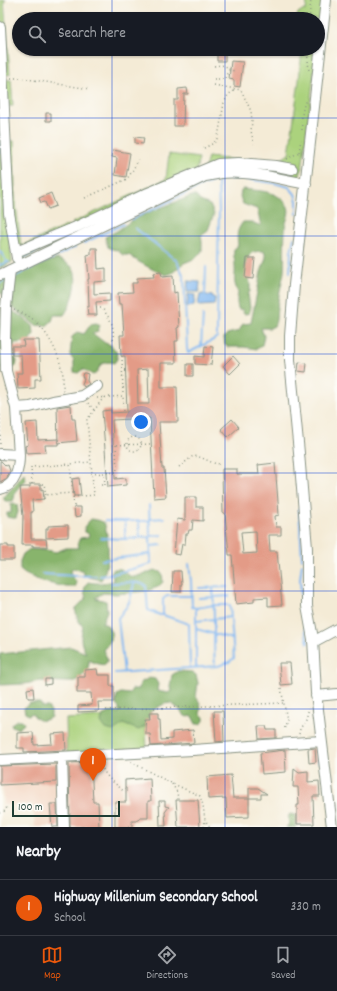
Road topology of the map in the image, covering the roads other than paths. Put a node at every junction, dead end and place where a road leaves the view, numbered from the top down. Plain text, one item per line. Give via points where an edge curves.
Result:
1 (326, 0) edge
2 (325, 12) edge
3 (0, 27) edge
4 (320, 56) edge
5 (292, 169) dead end
6 (306, 184) junction
7 (16, 252) junction
8 (14, 268) junction
9 (0, 275) edge
10 (97, 386) dead end
11 (16, 408) junction
12 (0, 454) edge
13 (19, 455) junction
14 (0, 489) edge
15 (337, 629) edge
16 (313, 642) junction
17 (337, 694) edge
18 (316, 696) junction
19 (321, 740) junction
20 (62, 757) junction
21 (0, 760) edge
22 (64, 827) edge
23 (332, 827) edge

1 - 2 street
3 - 7 street via 9,213
4 - 6 street
5 - 7 street via 239,163 218,164
6 - 8 street via 242,173 206,176
6 - 16 street via 294,285 290,360 307,548 307,606
7 - 8 street
8 - 9 street
8 - 11 street via 6,307 5,339 6,371
10 - 11 street via 82,396
11 - 13 street
12 - 13 street
13 - 14 street via 15,478
15 - 16 street
16 - 18 street
17 - 18 street
18 - 19 street
19 - 20 street
19 - 23 street
20 - 21 street
20 - 22 street

